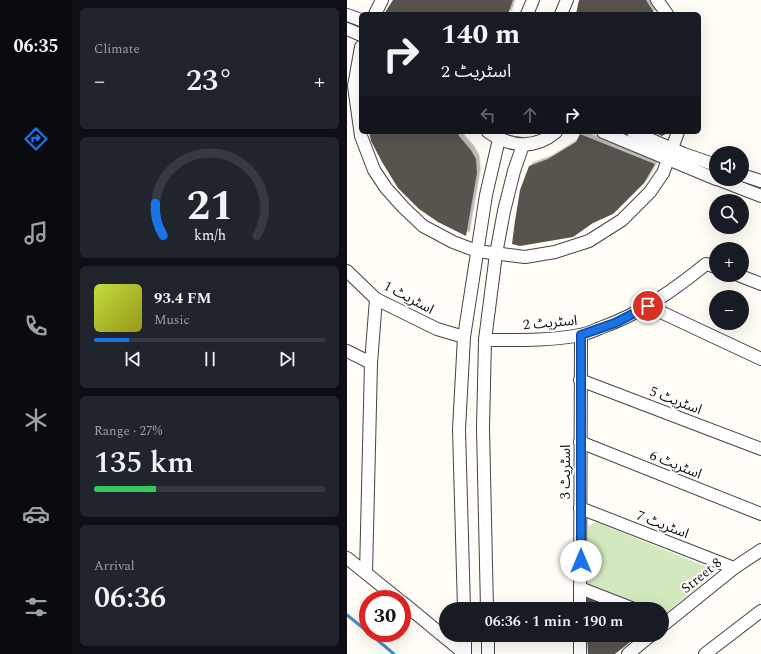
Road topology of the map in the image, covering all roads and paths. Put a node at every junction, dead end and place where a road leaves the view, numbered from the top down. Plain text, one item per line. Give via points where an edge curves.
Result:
1 (382, 0) edge
2 (533, 0) edge
3 (567, 0) edge
4 (657, 0) edge
5 (376, 12) edge
6 (528, 12) edge
7 (562, 12) edge
8 (666, 12) edge
9 (347, 15) edge
10 (359, 19) edge
11 (347, 29) edge
12 (359, 34) edge
13 (359, 56) edge
14 (359, 124) edge
15 (361, 134) edge
16 (491, 134) edge
17 (553, 134) edge
18 (609, 134) edge
19 (636, 134) edge
20 (677, 134) edge
21 (499, 139) junction
22 (523, 145) junction
23 (670, 154) junction
24 (709, 164) edge
25 (709, 175) edge
26 (749, 177) edge
27 (761, 181) edge
28 (735, 186) edge
29 (761, 196) edge
30 (477, 251) junction
31 (496, 254) junction
32 (709, 265) edge
33 (347, 271) edge
34 (749, 280) edge
35 (761, 284) edge
36 (376, 299) junction
37 (648, 306) junction
38 (581, 335) junction
39 (464, 337) junction
40 (485, 340) junction
41 (347, 351) edge
42 (761, 359) edge
43 (371, 363) junction
44 (581, 380) junction
45 (581, 442) junction
46 (761, 449) edge
47 (581, 508) junction
48 (761, 514) edge
49 (761, 550) edge
50 (347, 558) edge
51 (734, 568) junction
52 (366, 573) junction
53 (581, 588) junction
54 (387, 590) edge
55 (464, 602) edge
56 (487, 602) edge
57 (581, 602) edge
58 (616, 602) edge
59 (411, 609) edge
60 (761, 611) edge
61 (669, 619) edge
62 (465, 642) edge
63 (487, 642) edge
64 (581, 642) edge
65 (643, 642) edge
66 (465, 654) edge
67 (488, 654) edge
68 (581, 654) edge
69 (628, 654) edge
70 (705, 654) edge

1 - 5 street
2 - 6 street
3 - 7 street
4 - 8 street
9 - 10 street
11 - 12 street
13 - 14 street via 353,86
15 - 30 street via 374,170 403,207 423,226
16 - 21 street
17 - 22 street via 537,143
18 - 23 street
19 - 23 street
20 - 23 street
21 - 22 street
21 - 30 street
22 - 31 street via 504,211
23 - 24 street
23 - 25 street
23 - 31 street via 663,173 650,192 622,220 589,241 555,252 525,257
26 - 27 street
28 - 29 street
30 - 31 street
30 - 39 street
31 - 40 street
32 - 37 street, اسٹریٹ 2 via 706,264
33 - 36 street, اسٹریٹ 1
34 - 35 street
36 - 39 street, اسٹریٹ 1 via 437,329
36 - 43 street
37 - 38 street, اسٹریٹ 2 via 615,323
37 - 42 street
38 - 40 street, اسٹریٹ 2 via 547,339
38 - 44 street, اسٹریٹ 3
39 - 55 street via 459,429
40 - 56 street via 483,428
41 - 43 street
43 - 52 street
44 - 45 street, اسٹریٹ 3
44 - 46 street, اسٹریٹ 5
45 - 47 street, اسٹریٹ 3
45 - 48 street, اسٹریٹ 6
47 - 51 street, اسٹریٹ 7
47 - 53 street, اسٹریٹ 3
49 - 51 street, Street 8
50 - 52 street
51 - 61 street, Street 8
52 - 54 street
53 - 57 street, اسٹریٹ 3
53 - 58 street
59 - 66 street
60 - 70 street
62 - 66 street
63 - 67 street
64 - 68 street
65 - 69 street

